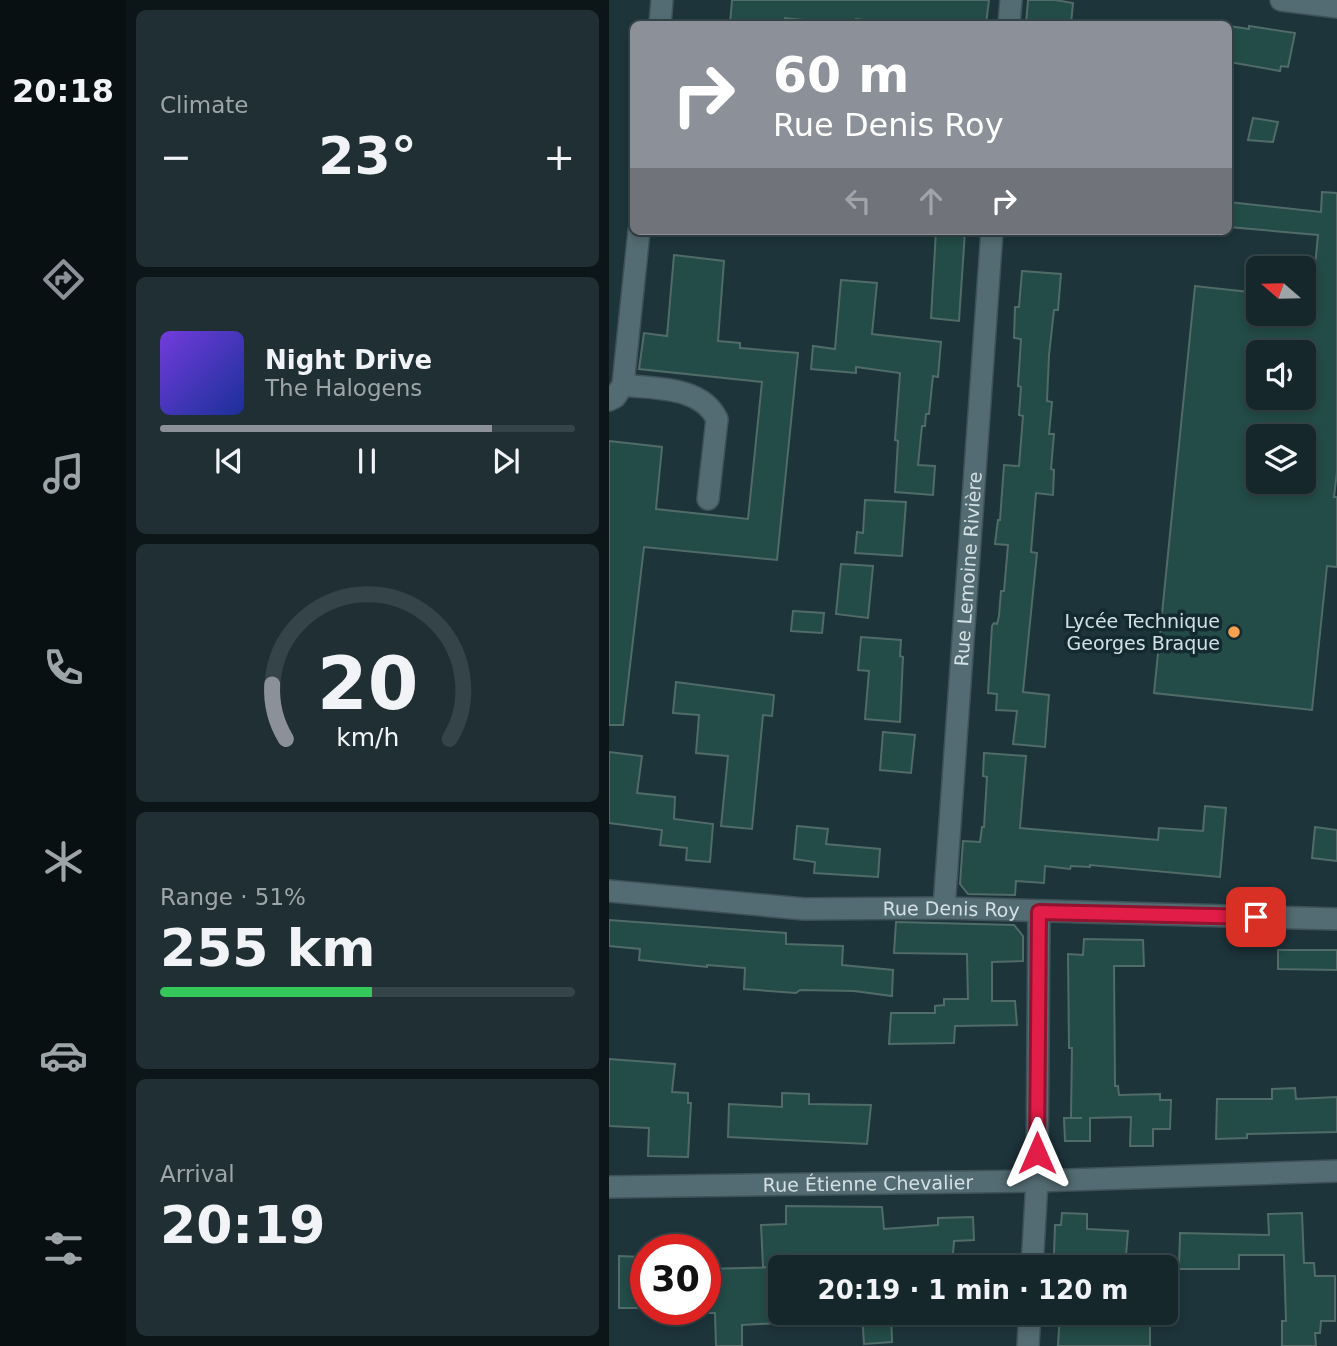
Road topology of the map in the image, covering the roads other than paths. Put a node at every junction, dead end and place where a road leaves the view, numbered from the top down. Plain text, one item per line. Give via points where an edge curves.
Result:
1 (662, 0) edge
2 (1011, 0) edge
3 (1281, 0) edge
4 (1337, 7) edge
5 (660, 21) edge
6 (1009, 21) edge
7 (638, 235) edge
8 (992, 235) edge
9 (616, 393) edge
10 (708, 499) dead end
11 (609, 891) edge
12 (944, 908) junction
13 (1039, 912) junction
14 (1337, 919) edge
15 (1337, 1171) edge
16 (1037, 1181) junction
17 (609, 1187) edge
18 (1033, 1255) edge
19 (1029, 1325) edge
20 (1028, 1346) edge

1 - 5 street
2 - 6 street
3 - 4 street
7 - 9 street
8 - 12 street, Rue Lemoine Rivière
9 - 10 street via 691,394 712,408 717,419
11 - 12 street, Rue Denis Roy via 804,909
12 - 13 street, Rue Denis Roy
13 - 14 street, Rue Denis Roy
13 - 16 street
15 - 16 street, Rue Étienne Chevalier
16 - 17 street, Rue Étienne Chevalier
16 - 18 street
19 - 20 street

